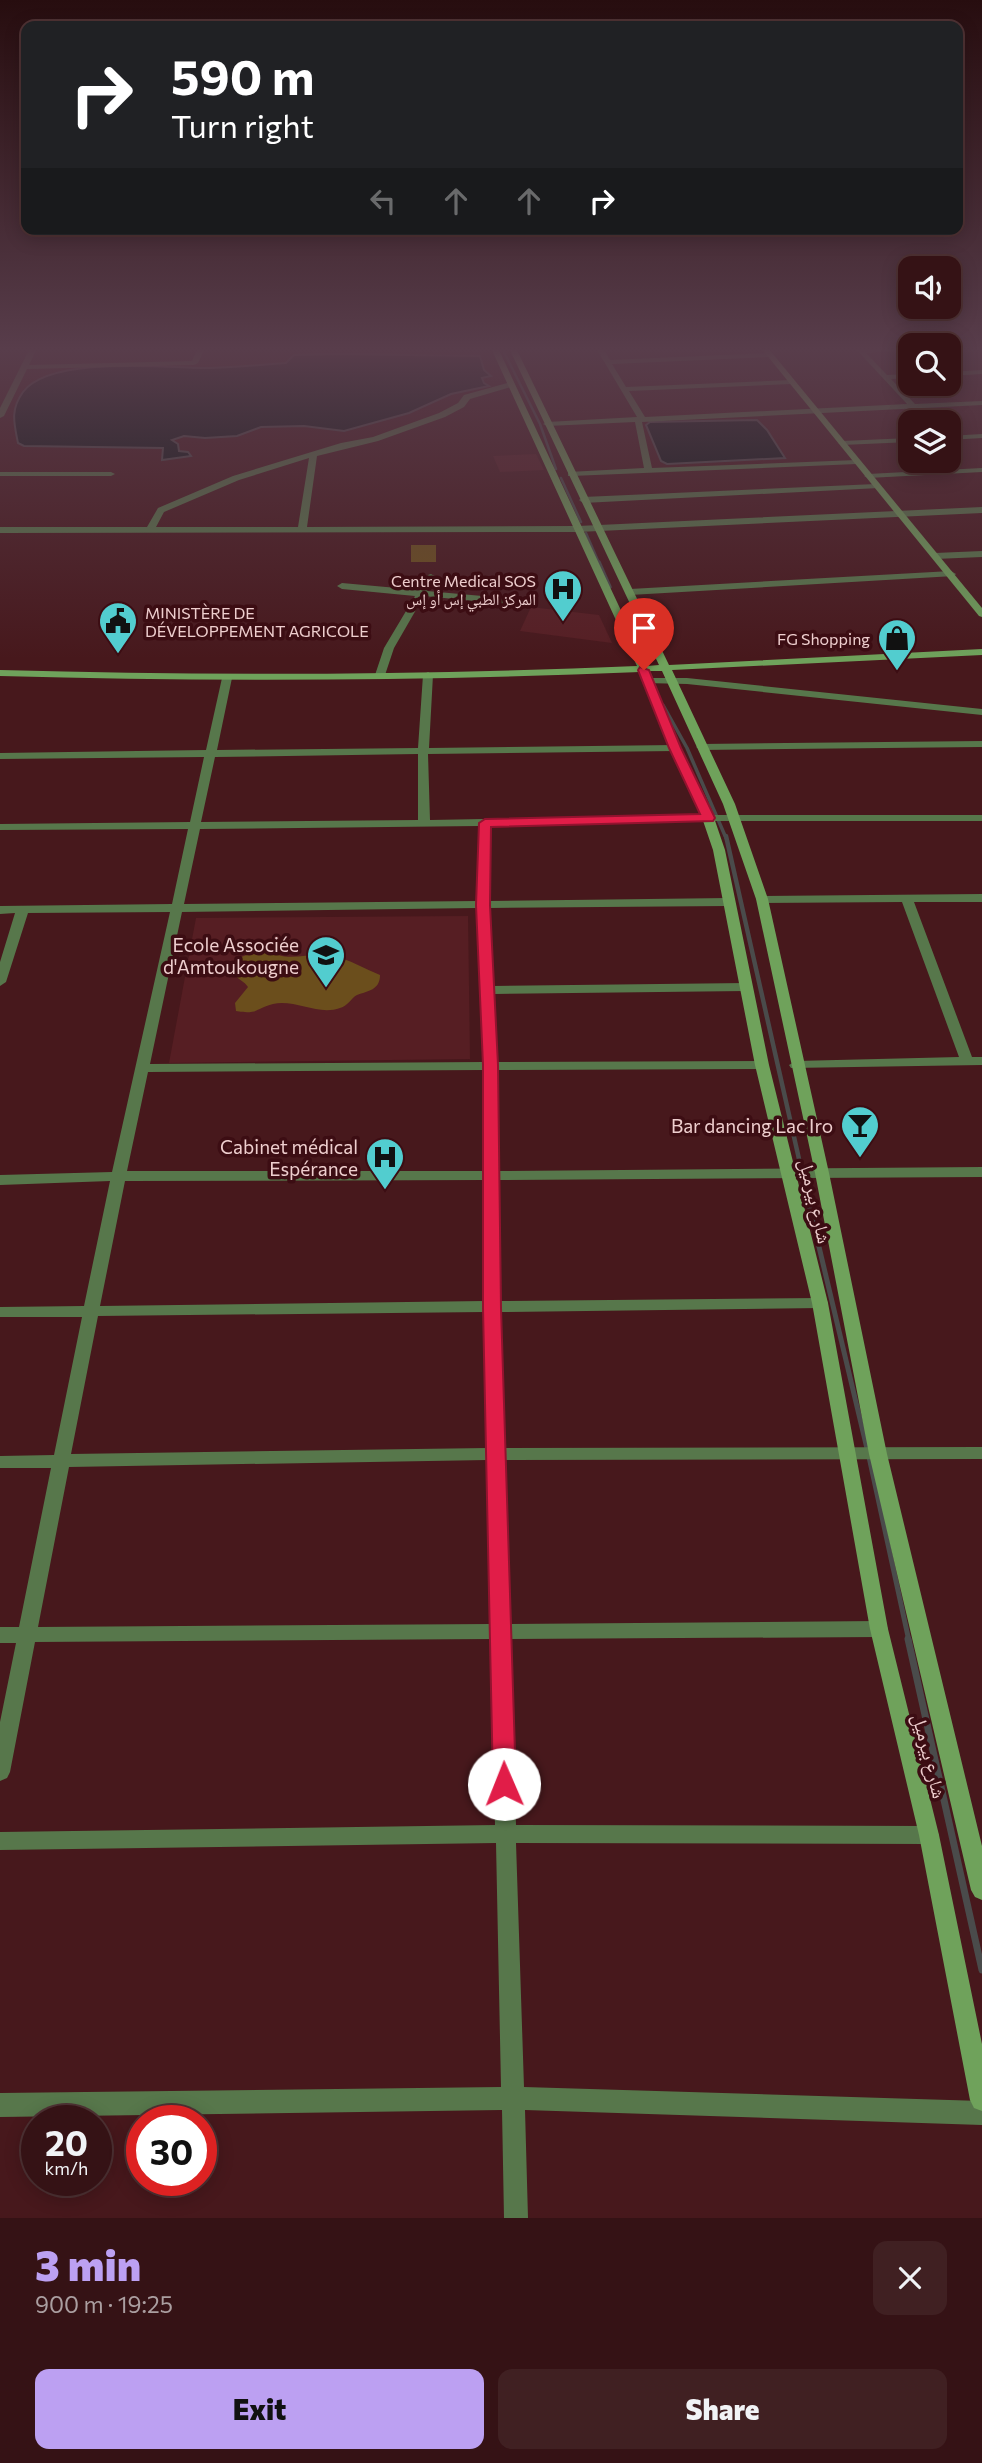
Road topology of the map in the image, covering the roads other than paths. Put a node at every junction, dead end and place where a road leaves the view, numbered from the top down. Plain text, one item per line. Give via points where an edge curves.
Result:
1 (326, 452) edge
2 (547, 452) edge
3 (560, 452) edge
4 (646, 452) edge
5 (849, 452) edge
6 (313, 456) junction
7 (857, 462) junction
8 (982, 470) edge
9 (649, 471) junction
10 (0, 474) edge
11 (111, 474) dead end
12 (571, 474) junction
13 (867, 476) junction
14 (876, 486) junction
15 (583, 500) junction
16 (982, 510) edge
17 (900, 513) junction
18 (588, 528) junction
19 (0, 530) edge
20 (150, 530) junction
21 (302, 530) junction
22 (982, 554) edge
23 (935, 556) junction
24 (951, 574) junction
25 (431, 577) dead end
26 (342, 586) dead end
27 (630, 592) junction
28 (423, 594) junction
29 (526, 603) dead end
30 (982, 614) edge
31 (982, 652) edge
32 (0, 673) edge
33 (380, 675) junction
34 (428, 675) junction
35 (646, 675) junction
36 (667, 675) junction
37 (227, 678) junction
38 (982, 712) edge
39 (982, 744) edge
40 (701, 747) junction
41 (675, 748) junction
42 (424, 752) junction
43 (209, 754) junction
44 (0, 756) edge
45 (708, 818) junction
46 (982, 818) edge
47 (736, 819) junction
48 (485, 823) junction
49 (424, 824) junction
50 (194, 826) junction
51 (0, 827) edge
52 (982, 898) edge
53 (907, 899) junction
54 (762, 900) junction
55 (728, 902) junction
56 (483, 905) junction
57 (178, 908) junction
58 (23, 909) junction
59 (0, 910) edge
60 (0, 982) edge
61 (746, 987) junction
62 (488, 990) junction
63 (975, 1061) edge
64 (491, 1065) junction
65 (762, 1065) junction
66 (796, 1065) junction
67 (143, 1068) junction
68 (982, 1172) edge
69 (821, 1173) junction
70 (493, 1175) junction
71 (791, 1175) junction
72 (120, 1176) junction
73 (0, 1180) edge
74 (820, 1303) junction
75 (492, 1308) junction
76 (91, 1311) junction
77 (0, 1312) edge
78 (982, 1453) edge
79 (497, 1454) junction
80 (848, 1454) junction
81 (878, 1454) junction
82 (0, 1462) edge
83 (60, 1462) junction
84 (879, 1629) junction
85 (503, 1633) junction
86 (0, 1635) edge
87 (27, 1635) junction
88 (0, 1772) edge
89 (505, 1834) junction
90 (929, 1835) junction
91 (975, 1837) edge
92 (0, 1841) edge
93 (982, 1889) edge
94 (512, 2098) junction
95 (982, 2100) edge
96 (0, 2105) edge
97 (982, 2113) edge
98 (516, 2218) edge

1 - 6 street
2 - 18 street, شارع بيرميل
3 - 12 street, شارع بيرميل
4 - 9 street
5 - 7 street
6 - 20 street via 236,478 166,507
6 - 21 street
7 - 9 street
7 - 13 street
8 - 13 street
9 - 12 street
10 - 11 street
12 - 15 street, شارع بيرميل
13 - 14 street
14 - 15 street
14 - 17 street
15 - 18 street, شارع بيرميل
16 - 17 street
17 - 18 street
17 - 23 street
18 - 21 street
18 - 27 street, شارع بيرميل
18 - 35 street, شارع بيرميل
19 - 20 street
20 - 21 street
22 - 23 street
23 - 24 street
24 - 27 street
24 - 30 street
25 - 28 street
26 - 28 street
27 - 36 street, شارع بيرميل
28 - 29 street
28 - 33 street via 389,648
31 - 36 street
32 - 37 street
33 - 34 street
33 - 37 street
34 - 35 street
34 - 42 street
35 - 36 street
35 - 41 street, شارع بيرميل
36 - 38 street
36 - 40 street, شارع بيرميل
37 - 43 street
39 - 40 street
40 - 47 street, شارع بيرميل
41 - 42 street
41 - 45 street, شارع بيرميل
42 - 43 street
42 - 49 street
43 - 44 street
43 - 50 street
45 - 47 street
45 - 48 street
45 - 55 street, شارع بيرميل
46 - 47 street
47 - 54 street, شارع بيرميل
48 - 49 street
48 - 56 street
49 - 50 street
50 - 51 street
50 - 57 street
52 - 53 street
53 - 54 street
53 - 63 street
54 - 66 street, شارع بيرميل
55 - 56 street
55 - 61 street, شارع بيرميل
56 - 57 street
56 - 62 street
57 - 58 street
57 - 67 street
58 - 59 street
58 - 60 street
61 - 62 street
61 - 65 street, شارع بيرميل
62 - 64 street
63 - 66 street
64 - 65 street
64 - 67 street
64 - 70 street
65 - 71 street, شارع بيرميل
66 - 69 street, شارع بيرميل
67 - 72 street
68 - 69 street
69 - 71 street
69 - 81 street, شارع بيرميل
70 - 71 street
70 - 72 street
70 - 75 street
71 - 74 street, شارع بيرميل
72 - 73 street
72 - 76 street
74 - 75 street
74 - 80 street, شارع بيرميل
75 - 76 street
75 - 79 street
76 - 77 street
76 - 83 street
78 - 81 street
79 - 80 street
79 - 83 street
79 - 85 street
80 - 81 street
80 - 84 street, شارع بيرميل
81 - 91 street, شارع بيرميل
82 - 83 street
83 - 87 street
84 - 85 street
84 - 90 street, شارع بيرميل
85 - 87 street
85 - 89 street
86 - 87 street
87 - 88 street
89 - 90 street
89 - 92 street
89 - 94 street
90 - 95 street, شارع بيرميل
91 - 93 street, شارع بيرميل
94 - 96 street
94 - 97 street
94 - 98 street

